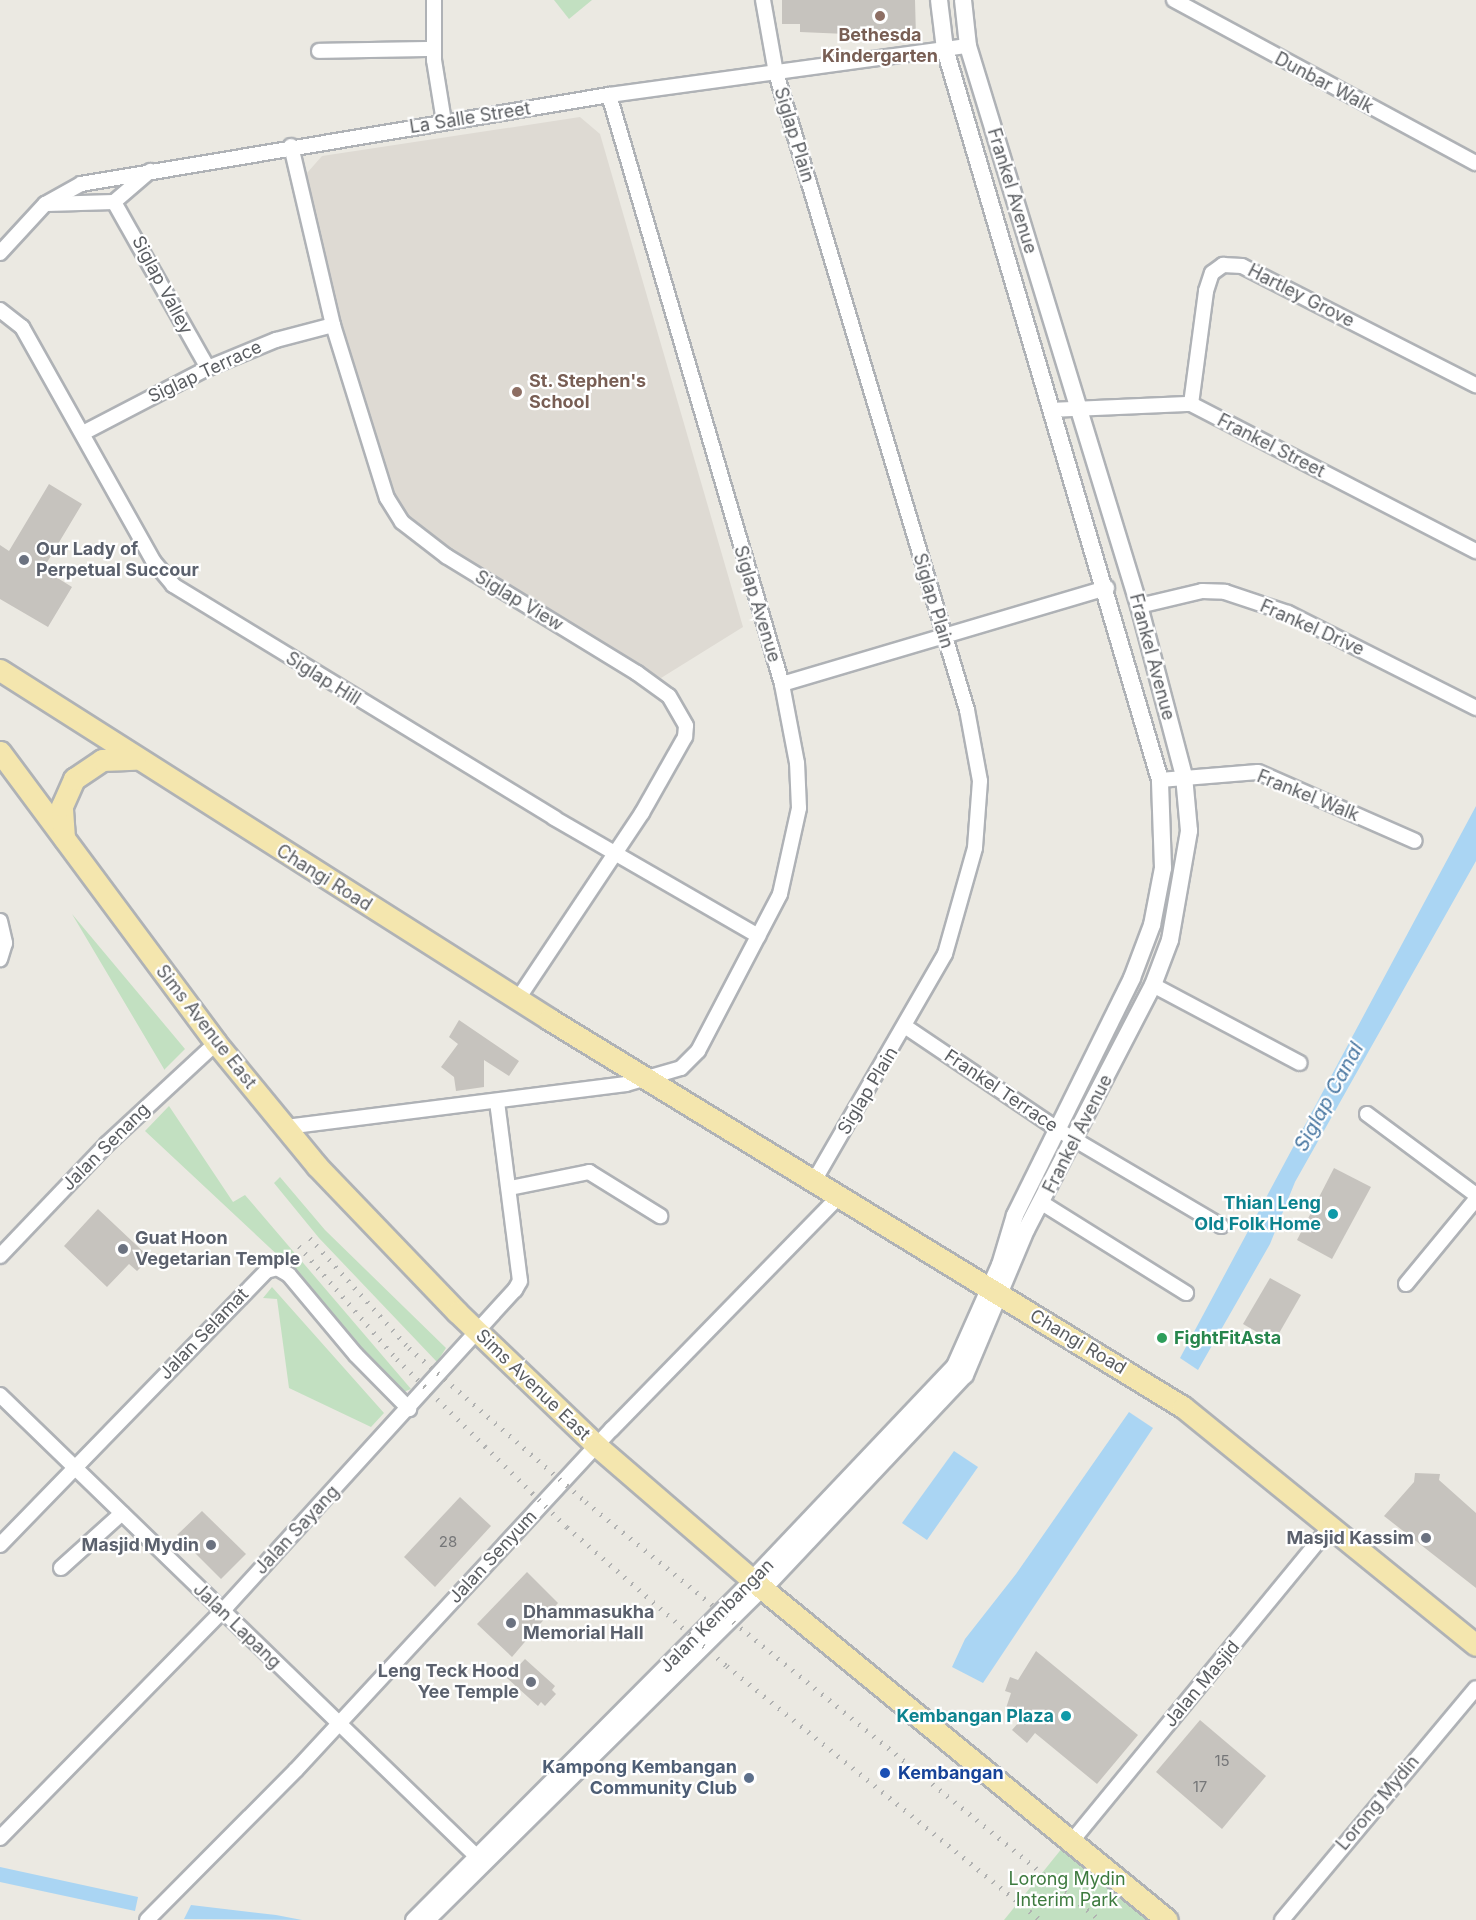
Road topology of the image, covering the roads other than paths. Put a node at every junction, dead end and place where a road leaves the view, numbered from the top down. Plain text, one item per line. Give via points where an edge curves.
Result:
1 (434, 0) edge
2 (763, 0) edge
3 (939, 0) edge
4 (963, 0) edge
5 (1174, 0) edge
6 (968, 46) junction
7 (434, 49) junction
8 (945, 49) junction
9 (319, 51) dead end
10 (776, 73) junction
11 (609, 95) junction
12 (444, 122) junction
13 (291, 146) junction
14 (1476, 163) edge
15 (150, 171) junction
16 (114, 202) junction
17 (45, 204) junction
18 (0, 253) edge
19 (0, 310) edge
20 (333, 325) junction
21 (208, 368) junction
22 (1476, 385) edge
23 (1191, 404) junction
24 (1077, 407) junction
25 (1051, 410) junction
26 (83, 432) junction
27 (1476, 551) edge
28 (1107, 588) junction
29 (1138, 606) junction
30 (943, 633) junction
31 (0, 670) edge
32 (782, 684) junction
33 (1476, 708) edge
34 (0, 752) edge
35 (137, 759) junction
36 (1184, 776) junction
37 (1160, 780) junction
38 (1415, 841) dead end
39 (67, 844) junction
40 (615, 854) junction
41 (0, 921) edge
42 (758, 936) junction
43 (0, 959) edge
44 (1153, 985) junction
45 (518, 999) junction
46 (906, 1027) junction
47 (216, 1043) junction
48 (1300, 1063) dead end
49 (653, 1079) junction
50 (497, 1102) junction
51 (1367, 1114) dead end
52 (285, 1127) junction
53 (1067, 1135) junction
54 (815, 1179) junction
55 (510, 1188) junction
56 (840, 1194) junction
57 (1476, 1197) edge
58 (1042, 1203) junction
59 (660, 1216) dead end
60 (1221, 1226) dead end
61 (0, 1256) edge
62 (1406, 1284) dead end
63 (995, 1292) junction
64 (1186, 1293) dead end
65 (477, 1330) junction
66 (0, 1395) edge
67 (409, 1409) junction
68 (597, 1446) junction
69 (76, 1467) junction
70 (122, 1513) junction
71 (1330, 1527) junction
72 (0, 1545) edge
73 (60, 1568) dead end
74 (758, 1584) junction
75 (221, 1612) junction
76 (1476, 1645) edge
77 (1476, 1688) edge
78 (337, 1725) junction
79 (0, 1838) edge
80 (1072, 1841) junction
81 (476, 1855) junction
82 (147, 1920) edge
83 (413, 1920) edge
84 (428, 1920) edge
85 (1167, 1920) edge
86 (1282, 1920) edge

1 - 7 street
2 - 10 street, Siglap Plain
3 - 8 street, Frankel Avenue
4 - 6 street, Frankel Avenue
5 - 14 street, Dunbar Walk
6 - 8 street, La Salle Street
6 - 24 street, Frankel Avenue
7 - 9 street
7 - 12 street
8 - 10 street, La Salle Street
8 - 25 street, Frankel Avenue
10 - 11 street, La Salle Street
10 - 30 street, Siglap Plain
11 - 12 street, La Salle Street
11 - 32 street, Siglap Avenue
12 - 13 street, La Salle Street
13 - 15 street, La Salle Street
13 - 20 street, Siglap View
15 - 16 street
15 - 17 street, La Salle Street via 81,184
16 - 17 street
16 - 21 street, Siglap Valley
17 - 18 street, La Salle Street
19 - 26 street, Siglap Hill via 22,327
20 - 21 street, Siglap Terrace via 276,340
20 - 40 street, Siglap View via 387,498 402,522 427,543 637,673 677,705 685,737
21 - 26 street, Siglap Terrace
22 - 23 street, Hartley Grove via 1242,266 1224,265 1212,273 1206,291
23 - 24 street, Frankel Street
23 - 27 street, Frankel Street
24 - 25 street, Frankel Street
24 - 29 street, Frankel Avenue
25 - 28 street, Frankel Avenue
26 - 40 street, Siglap Hill via 154,562 173,585
28 - 30 street
28 - 37 street, Frankel Avenue
29 - 33 street, Frankel Drive via 1202,591 1225,592 1288,613
29 - 36 street, Frankel Avenue
30 - 32 street
30 - 46 street, Siglap Plain via 978,757 978,824 959,918 931,984
31 - 35 main road, Changi Road
32 - 42 street, Siglap Avenue via 797,763 799,808 780,894
34 - 39 main road, Sims Avenue East
35 - 39 main road via 102,759 74,779 61,811
35 - 45 main road, Changi Road
36 - 37 street, Frankel Walk
36 - 38 street, Frankel Walk via 1258,772
36 - 44 street, Frankel Avenue via 1189,831 1182,888
37 - 53 street, Frankel Avenue via 1163,868 1152,925
39 - 47 main road, Sims Avenue East
40 - 42 street, Siglap Hill
40 - 45 street, Siglap View
41 - 43 street via 5,943
42 - 49 street, Siglap Avenue via 698,1051 681,1068
44 - 48 street
44 - 53 street, Frankel Avenue
45 - 49 main road, Changi Road
46 - 53 street, Frankel Terrace
46 - 54 street, Siglap Plain
47 - 52 main road, Sims Avenue East
47 - 61 street, Jalan Senang via 107,1144
49 - 50 street
49 - 54 main road, Changi Road
50 - 52 street
50 - 55 street, Jalan Sayang
51 - 57 street
52 - 65 main road, Sims Avenue East via 357,1210
53 - 58 street, Frankel Avenue
53 - 60 street, Frankel Terrace
53 - 63 street, Frankel Avenue via 1015,1215
54 - 56 main road, Changi Road
55 - 59 street via 589,1172
55 - 65 street, Jalan Sayang via 520,1281
56 - 63 main road, Changi Road
56 - 68 street, Jalan Senyum
57 - 62 street
58 - 63 street, Frankel Avenue
58 - 64 street
63 - 71 main road, Changi Road via 1183,1407
63 - 74 street, Jalan Kembangan via 965,1375
65 - 67 street, Jalan Sayang
65 - 68 main road, Sims Avenue East
66 - 69 street, Jalan Lapang
67 - 69 street, Jalan Selamat via 356,1355 289,1275 277,1268 255,1281
67 - 75 street, Jalan Sayang
68 - 74 main road, Sims Avenue East
68 - 78 street, Jalan Senyum
69 - 70 street, Jalan Lapang
69 - 72 street, Jalan Selamat
70 - 73 street
70 - 75 street, Jalan Lapang
71 - 76 main road, Changi Road
71 - 80 street, Jalan Masjid
74 - 80 main road, Sims Avenue East
74 - 81 street, Jalan Kembangan
74 - 84 street, Jalan Kembangan
75 - 78 street, Jalan Lapang
75 - 79 street, Jalan Sayang
77 - 86 street, Lorong Mydin
78 - 81 street, Jalan Lapang
78 - 82 street, Jalan Senyum
80 - 85 main road, Sims Avenue East
81 - 83 street, Jalan Kembangan

